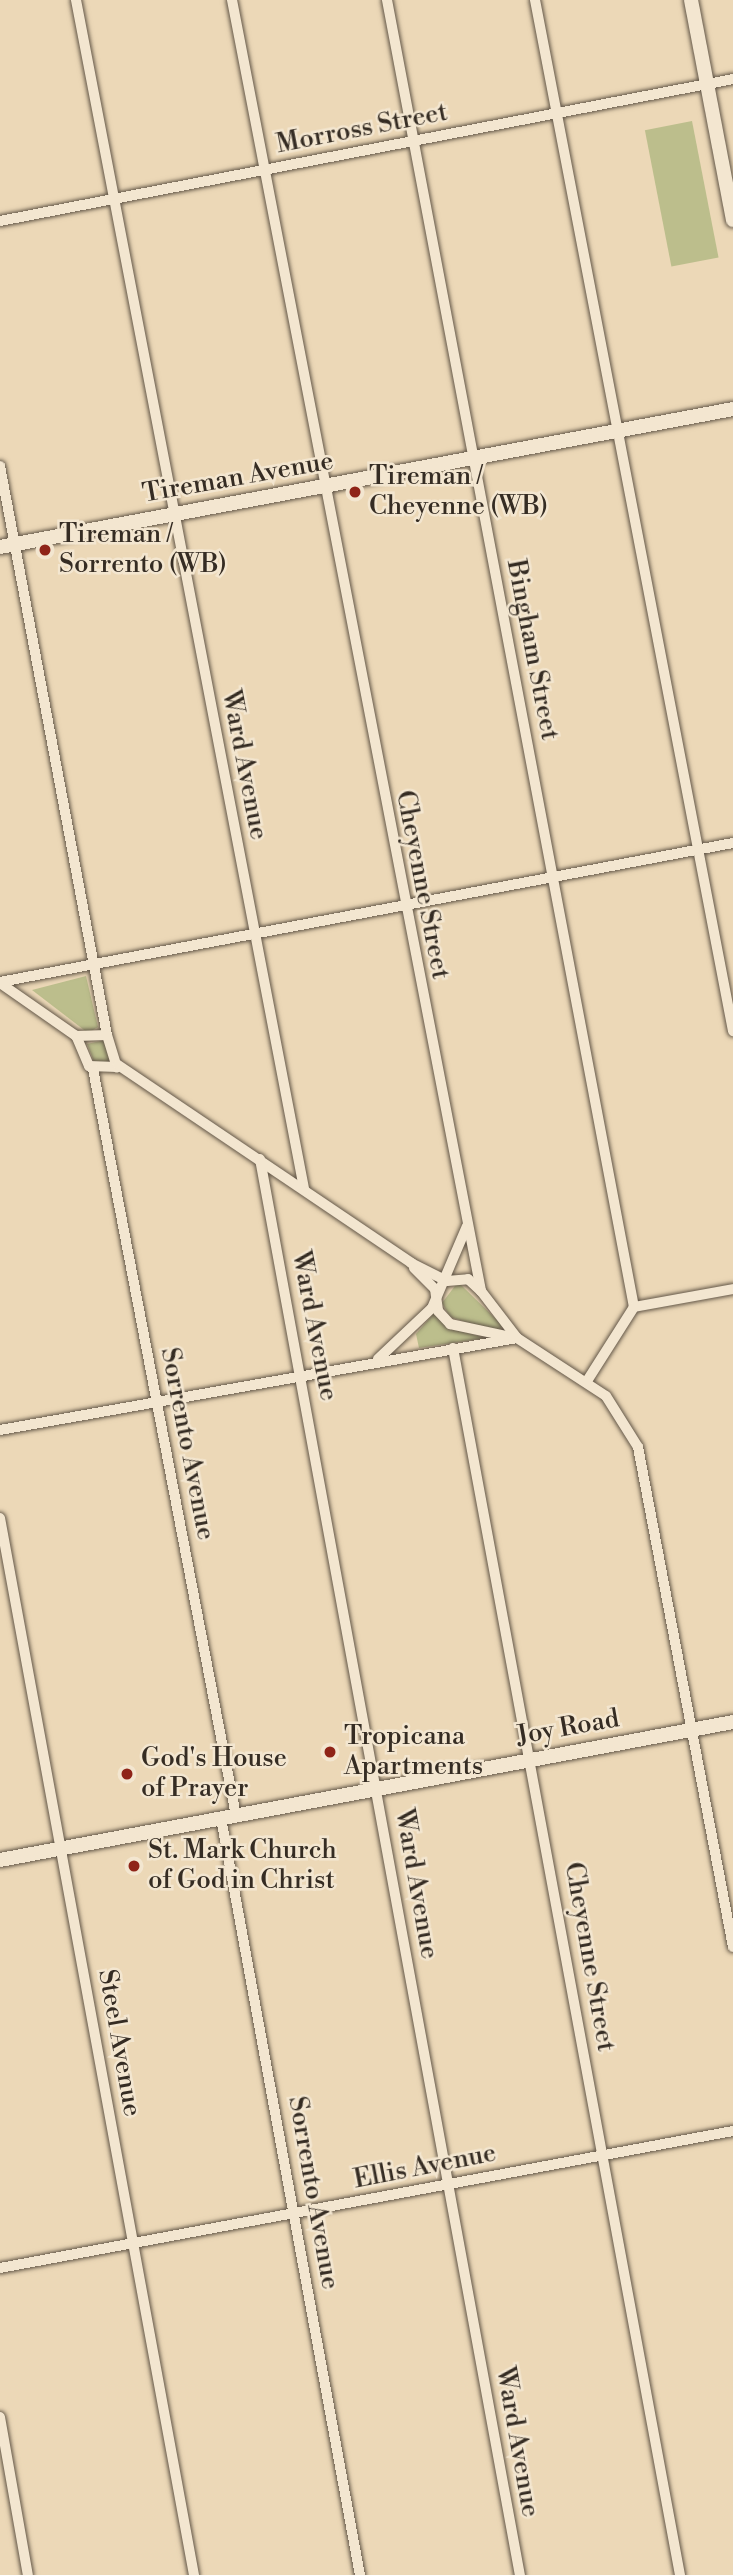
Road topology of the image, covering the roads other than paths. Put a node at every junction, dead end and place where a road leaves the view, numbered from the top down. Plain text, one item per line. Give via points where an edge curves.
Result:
1 (76, 0) edge
2 (232, 0) edge
3 (387, 0) edge
4 (535, 0) edge
5 (691, 0) edge
6 (733, 79) edge
7 (707, 84) junction
8 (556, 113) junction
9 (414, 141) junction
10 (264, 170) junction
11 (113, 199) junction
12 (733, 219) edge
13 (0, 221) edge
14 (733, 409) edge
15 (617, 431) junction
16 (474, 458) junction
17 (0, 467) edge
18 (324, 487) junction
19 (174, 514) junction
20 (7, 546) edge
21 (733, 843) edge
22 (698, 849) junction
23 (554, 877) junction
24 (405, 905) junction
25 (254, 933) junction
26 (95, 964) junction
27 (0, 982) edge
28 (733, 1031) edge
29 (107, 1035) junction
30 (76, 1036) junction
31 (118, 1065) junction
32 (94, 1075) junction
33 (260, 1159) junction
34 (304, 1189) junction
35 (467, 1226) junction
36 (411, 1263) junction
37 (447, 1281) junction
38 (733, 1289) edge
39 (481, 1291) junction
40 (439, 1295) junction
41 (634, 1307) junction
42 (517, 1338) junction
43 (453, 1348) junction
44 (378, 1359) junction
45 (302, 1373) junction
46 (587, 1381) junction
47 (158, 1400) junction
48 (0, 1430) edge
49 (0, 1518) edge
50 (733, 1722) edge
51 (693, 1729) junction
52 (532, 1759) junction
53 (379, 1787) junction
54 (236, 1816) junction
55 (221, 1818) junction
56 (64, 1848) junction
57 (0, 1860) edge
58 (733, 1947) edge
59 (733, 2131) edge
60 (604, 2155) junction
61 (449, 2184) junction
62 (295, 2213) junction
63 (134, 2244) junction
64 (0, 2268) edge
65 (0, 2417) edge
66 (28, 2575) edge
67 (194, 2575) edge
68 (360, 2575) edge
69 (520, 2575) edge
70 (680, 2575) edge

1 - 11 street, Ward Avenue
2 - 10 street, Cheyenne Street
3 - 9 street, Bingham Street
4 - 8 street
5 - 7 street
6 - 7 street, Morross Street
7 - 8 street, Morross Street
7 - 12 street
8 - 9 street, Morross Street
8 - 15 street
9 - 10 street, Morross Street
9 - 16 street, Bingham Street
10 - 11 street, Morross Street
10 - 18 street, Cheyenne Street
11 - 13 street, Morross Street
11 - 19 street, Ward Avenue
14 - 15 street, Tireman Avenue
15 - 16 street, Tireman Avenue
15 - 22 street
16 - 18 street, Tireman Avenue
16 - 23 street, Bingham Street
17 - 20 street
18 - 19 street, Tireman Avenue
18 - 24 street, Cheyenne Street
19 - 20 street, Tireman Avenue
19 - 25 street, Ward Avenue
20 - 26 street
21 - 22 street
22 - 23 street
22 - 28 street
23 - 24 street
23 - 41 street, Bingham Street
24 - 25 street
24 - 35 street, Cheyenne Street
25 - 26 street
25 - 34 street, Ward Avenue
26 - 27 street
26 - 29 street
27 - 30 street
29 - 30 street
29 - 31 street
30 - 32 street, Sorrento Avenue
31 - 32 street
31 - 33 street
32 - 47 street, Sorrento Avenue
33 - 34 street
33 - 45 street, Ward Avenue
34 - 36 street
35 - 37 street
35 - 39 street, Cheyenne Street
36 - 37 street
36 - 40 street
37 - 39 street via 468,1279
37 - 40 street
38 - 41 street
39 - 42 street
40 - 42 street via 438,1311 450,1324
40 - 44 street via 423,1320
41 - 46 street
42 - 43 street
42 - 46 street
43 - 44 street
43 - 52 street, Cheyenne Street
44 - 45 street
45 - 47 street
45 - 53 street, Ward Avenue
46 - 51 street via 620,1411 641,1457
47 - 48 street
47 - 54 street, Sorrento Avenue
49 - 56 street, Steel Avenue
50 - 51 street, Joy Road
51 - 52 street, Joy Road
51 - 58 street
52 - 53 street, Joy Road
52 - 60 street, Cheyenne Street
53 - 54 street, Joy Road
53 - 61 street, Ward Avenue
54 - 55 street, Joy Road
55 - 56 street, Joy Road
55 - 62 street, Sorrento Avenue
56 - 57 street, Joy Road
56 - 63 street, Steel Avenue
59 - 60 street, Ellis Avenue
60 - 61 street, Ellis Avenue
60 - 70 street, Cheyenne Street
61 - 62 street, Ellis Avenue
61 - 69 street, Ward Avenue
62 - 63 street, Ellis Avenue
62 - 68 street, Sorrento Avenue
63 - 64 street, Ellis Avenue
63 - 67 street, Steel Avenue
65 - 66 street

